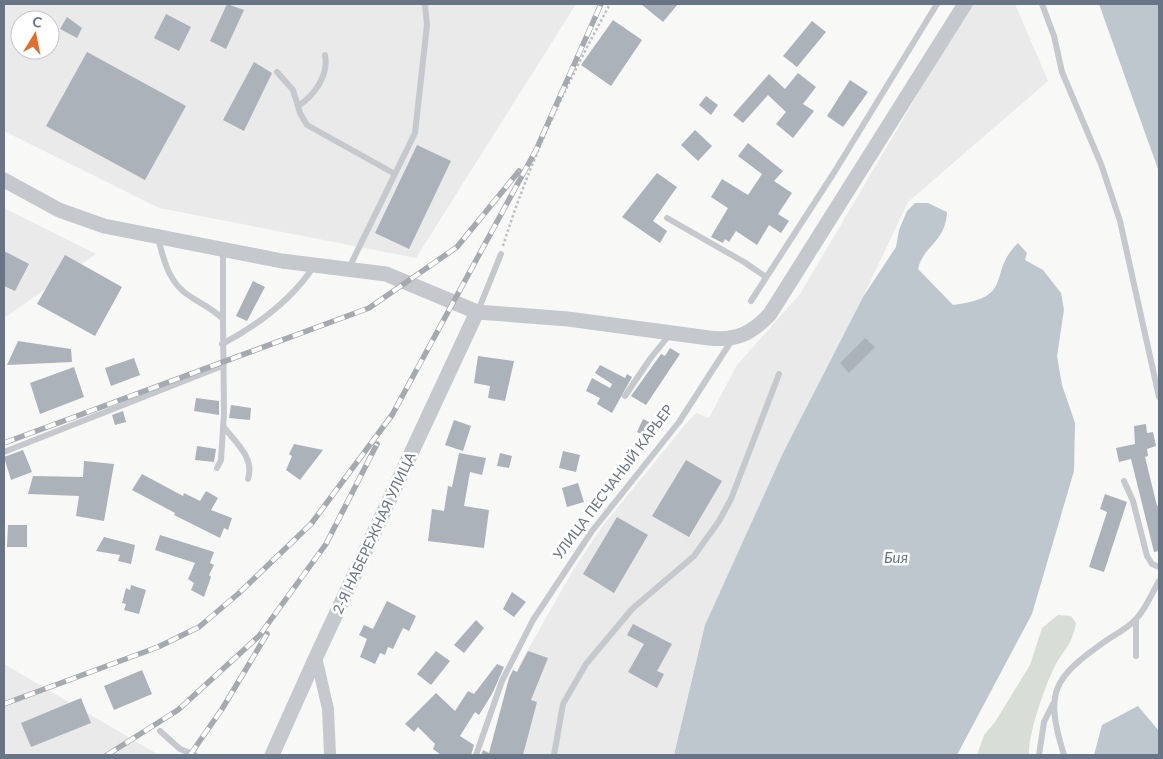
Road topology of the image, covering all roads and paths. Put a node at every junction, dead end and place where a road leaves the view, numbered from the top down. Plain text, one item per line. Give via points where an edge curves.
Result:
1 (425, 4) edge
2 (610, 4) edge
3 (937, 4) edge
4 (965, 4) edge
5 (1042, 4) edge
6 (325, 55) dead end
7 (277, 72) dead end
8 (298, 106) junction
9 (395, 174) junction
10 (4, 180) edge
11 (667, 218) dead end
12 (158, 237) junction
13 (223, 249) junction
14 (500, 254) joint
15 (314, 265) junction
16 (349, 268) junction
17 (766, 277) junction
18 (751, 301) dead end
19 (477, 312) junction
20 (223, 320) junction
21 (671, 333) junction
22 (733, 339) junction
23 (222, 344) junction
24 (222, 366) junction
25 (779, 374) dead end
26 (625, 396) dead end
27 (1159, 397) edge
28 (223, 426) junction
29 (4, 452) edge
30 (217, 468) dead end
31 (248, 479) dead end
32 (1124, 481) dead end
33 (1159, 567) edge
34 (1159, 581) edge
35 (1136, 620) junction
36 (1136, 656) dead end
37 (316, 657) junction
38 (1053, 704) junction
39 (160, 731) dead end
40 (195, 755) edge
41 (272, 755) edge
42 (330, 755) edge
43 (476, 755) edge
44 (554, 755) edge
45 (1039, 755) edge
46 (1064, 755) edge

1 - 9 lane via 427,25 417,124
2 - 14 path via 582,57 517,202
3 - 17 lane via 835,172
4 - 22 street via 770,314 748,334
5 - 27 lane via 1062,72 1101,164 1120,221
6 - 8 lane via 325,70 320,81 307,100
7 - 8 lane via 293,90
8 - 9 lane via 307,125
9 - 16 lane
10 - 12 street via 60,210 104,226
11 - 17 lane
12 - 13 street
12 - 20 lane via 164,262 181,290
13 - 15 street
13 - 20 lane
14 - 19 lane
15 - 16 street
15 - 23 lane via 301,285 271,313 246,332
16 - 19 street via 386,274
17 - 18 lane
19 - 21 street via 568,319
19 - 37 street, 2-Я НАБЕРЕЖНАЯ УЛИЦА
20 - 23 lane
21 - 22 street
21 - 26 lane
22 - 43 lane, УЛИЦА ПЕСЧАНЫЙ КАРЬЕР via 679,422 603,517 542,606 510,662
23 - 24 lane
24 - 28 lane
24 - 29 lane
25 - 44 lane via 731,499 719,521 694,556 632,609 586,664 563,704
28 - 30 lane via 221,460
28 - 31 lane via 251,464
32 - 33 lane via 1147,556
34 - 35 lane
35 - 36 lane
35 - 38 lane via 1071,667 1061,679
37 - 41 street, 2-Я НАБЕРЕЖНАЯ УЛИЦА
37 - 42 street via 328,709
38 - 45 lane via 1044,722
38 - 46 lane via 1054,721
39 - 40 lane via 180,749

